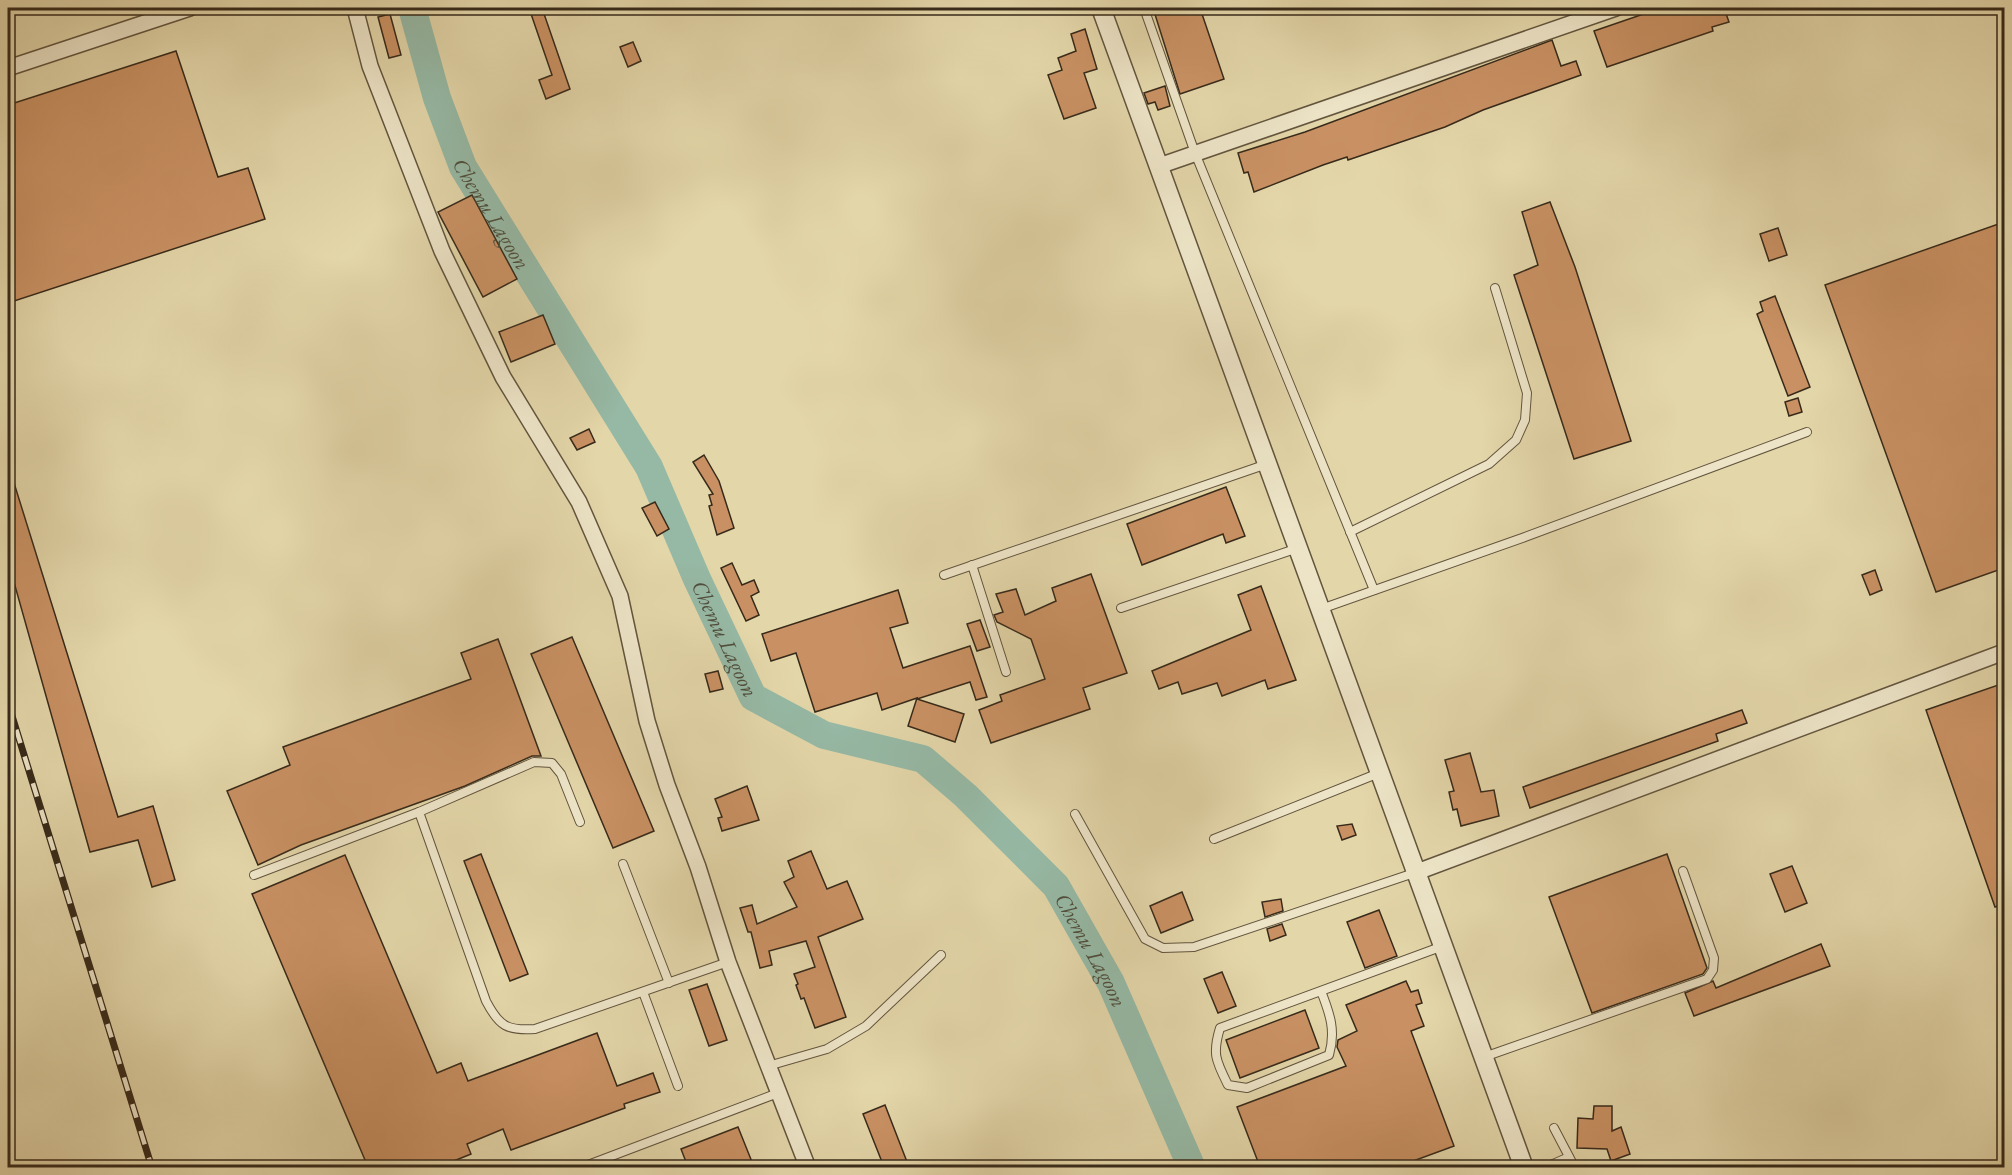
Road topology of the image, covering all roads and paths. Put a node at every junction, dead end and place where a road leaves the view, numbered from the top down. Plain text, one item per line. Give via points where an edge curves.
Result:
1 (190, 8) edge
2 (355, 8) edge
3 (1101, 8) edge
4 (1144, 8) edge
5 (1616, 8) edge
6 (8, 68) edge
7 (1195, 153) junction
8 (1159, 166) junction
9 (1495, 288) dead end
10 (1807, 432) dead end
11 (1268, 463) junction
12 (1350, 532) junction
13 (1299, 548) junction
14 (972, 565) junction
15 (944, 575) dead end
16 (1374, 590) junction
17 (1120, 608) dead end
18 (1321, 609) junction
19 (2004, 652) edge
20 (1006, 672) dead end
21 (1381, 772) junction
22 (418, 812) junction
23 (1075, 814) dead end
24 (580, 822) dead end
25 (1214, 839) dead end
26 (623, 864) dead end
27 (1683, 871) dead end
28 (1417, 872) junction
29 (254, 875) dead end
30 (1444, 946) junction
31 (941, 955) dead end
32 (728, 962) junction
33 (669, 983) junction
34 (1321, 991) junction
35 (643, 992) junction
36 (1482, 1058) junction
37 (768, 1066) junction
38 (678, 1086) dead end
39 (778, 1093) junction
40 (1554, 1128) dead end
41 (1569, 1157) junction
42 (579, 1167) edge
43 (808, 1167) edge
44 (1524, 1167) edge
45 (1544, 1167) edge
46 (1575, 1167) edge

1 - 6 street
2 - 32 street via 370,66 442,251 503,377 579,502 620,596 648,721
3 - 8 street
4 - 7 lane
5 - 7 street
7 - 8 street
7 - 12 lane
8 - 11 street
9 - 12 lane via 1527,393 1525,420 1516,440 1489,464
10 - 16 lane
11 - 13 street
11 - 14 lane
12 - 16 lane
13 - 17 lane
13 - 18 street
14 - 15 lane
14 - 20 lane
16 - 18 lane
18 - 21 street
19 - 28 street
21 - 25 lane
21 - 28 street
22 - 24 lane via 534,762 552,763 561,774
22 - 29 lane
22 - 35 lane via 496,1021 516,1030 535,1029
23 - 28 lane via 1145,939 1163,948 1194,947
26 - 33 lane
27 - 36 lane via 1714,958 1707,979
28 - 30 street
30 - 34 lane
30 - 36 street
31 - 37 lane via 866,1026 827,1049
32 - 33 lane
32 - 37 street
33 - 35 lane
34 - 34 lane via 1220,1028 1214,1048 1228,1085 1247,1088 1329,1055 1334,1039 1332,1017
35 - 38 lane
36 - 44 street
37 - 39 street
39 - 42 lane
39 - 43 street
40 - 41 lane
41 - 45 lane
41 - 46 lane

